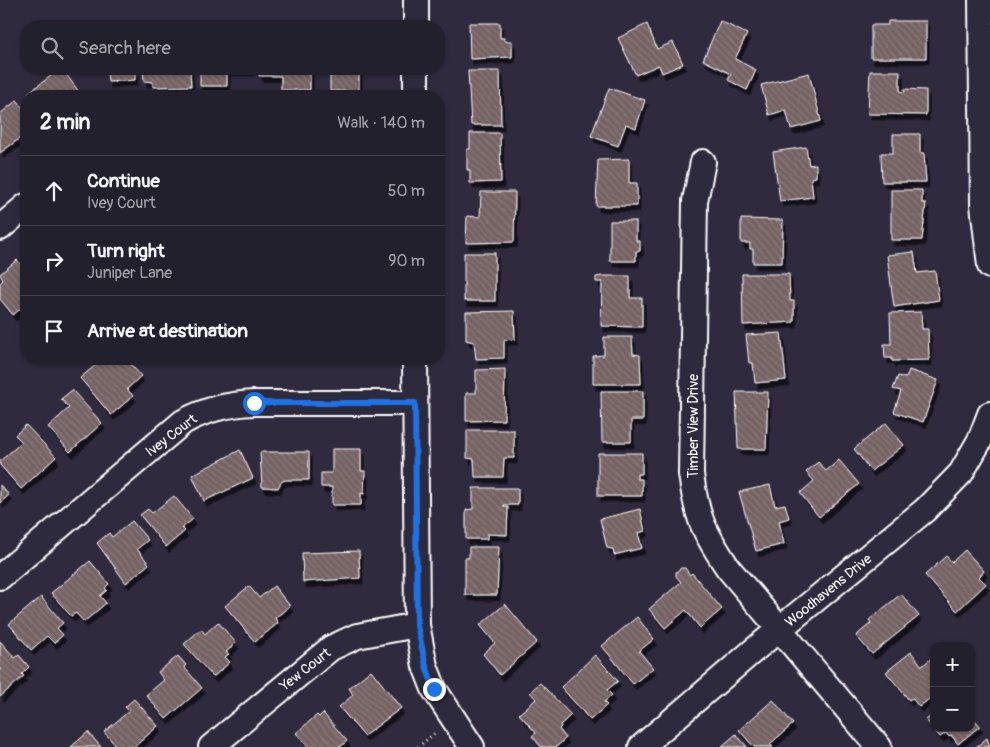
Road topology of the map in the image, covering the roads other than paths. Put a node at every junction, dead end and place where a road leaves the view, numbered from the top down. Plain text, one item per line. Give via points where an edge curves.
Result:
1 (416, 0) edge
2 (981, 0) edge
3 (416, 20) edge
4 (416, 75) edge
5 (416, 90) edge
6 (703, 162) dead end
7 (20, 211) edge
8 (0, 228) edge
9 (990, 266) edge
10 (415, 365) edge
11 (415, 403) junction
12 (990, 414) edge
13 (0, 577) edge
14 (417, 625) junction
15 (780, 630) junction
16 (211, 747) edge
17 (472, 747) edge
18 (641, 747) edge
19 (879, 747) edge

1 - 3 street
2 - 9 street via 983,205
4 - 5 street
6 - 15 street, Timber View Drive via 695,201 691,474 696,508 707,536 728,568
7 - 8 street
10 - 11 street
11 - 13 street, Ivey Court via 254,403 233,404 198,413 183,422
11 - 14 street
12 - 15 street, Woodhavens Drive via 961,473 925,510
14 - 16 street, Yew Court via 357,636 331,648
14 - 17 street via 434,689
15 - 18 street, Woodhavens Drive
15 - 19 street, Timber View Drive

